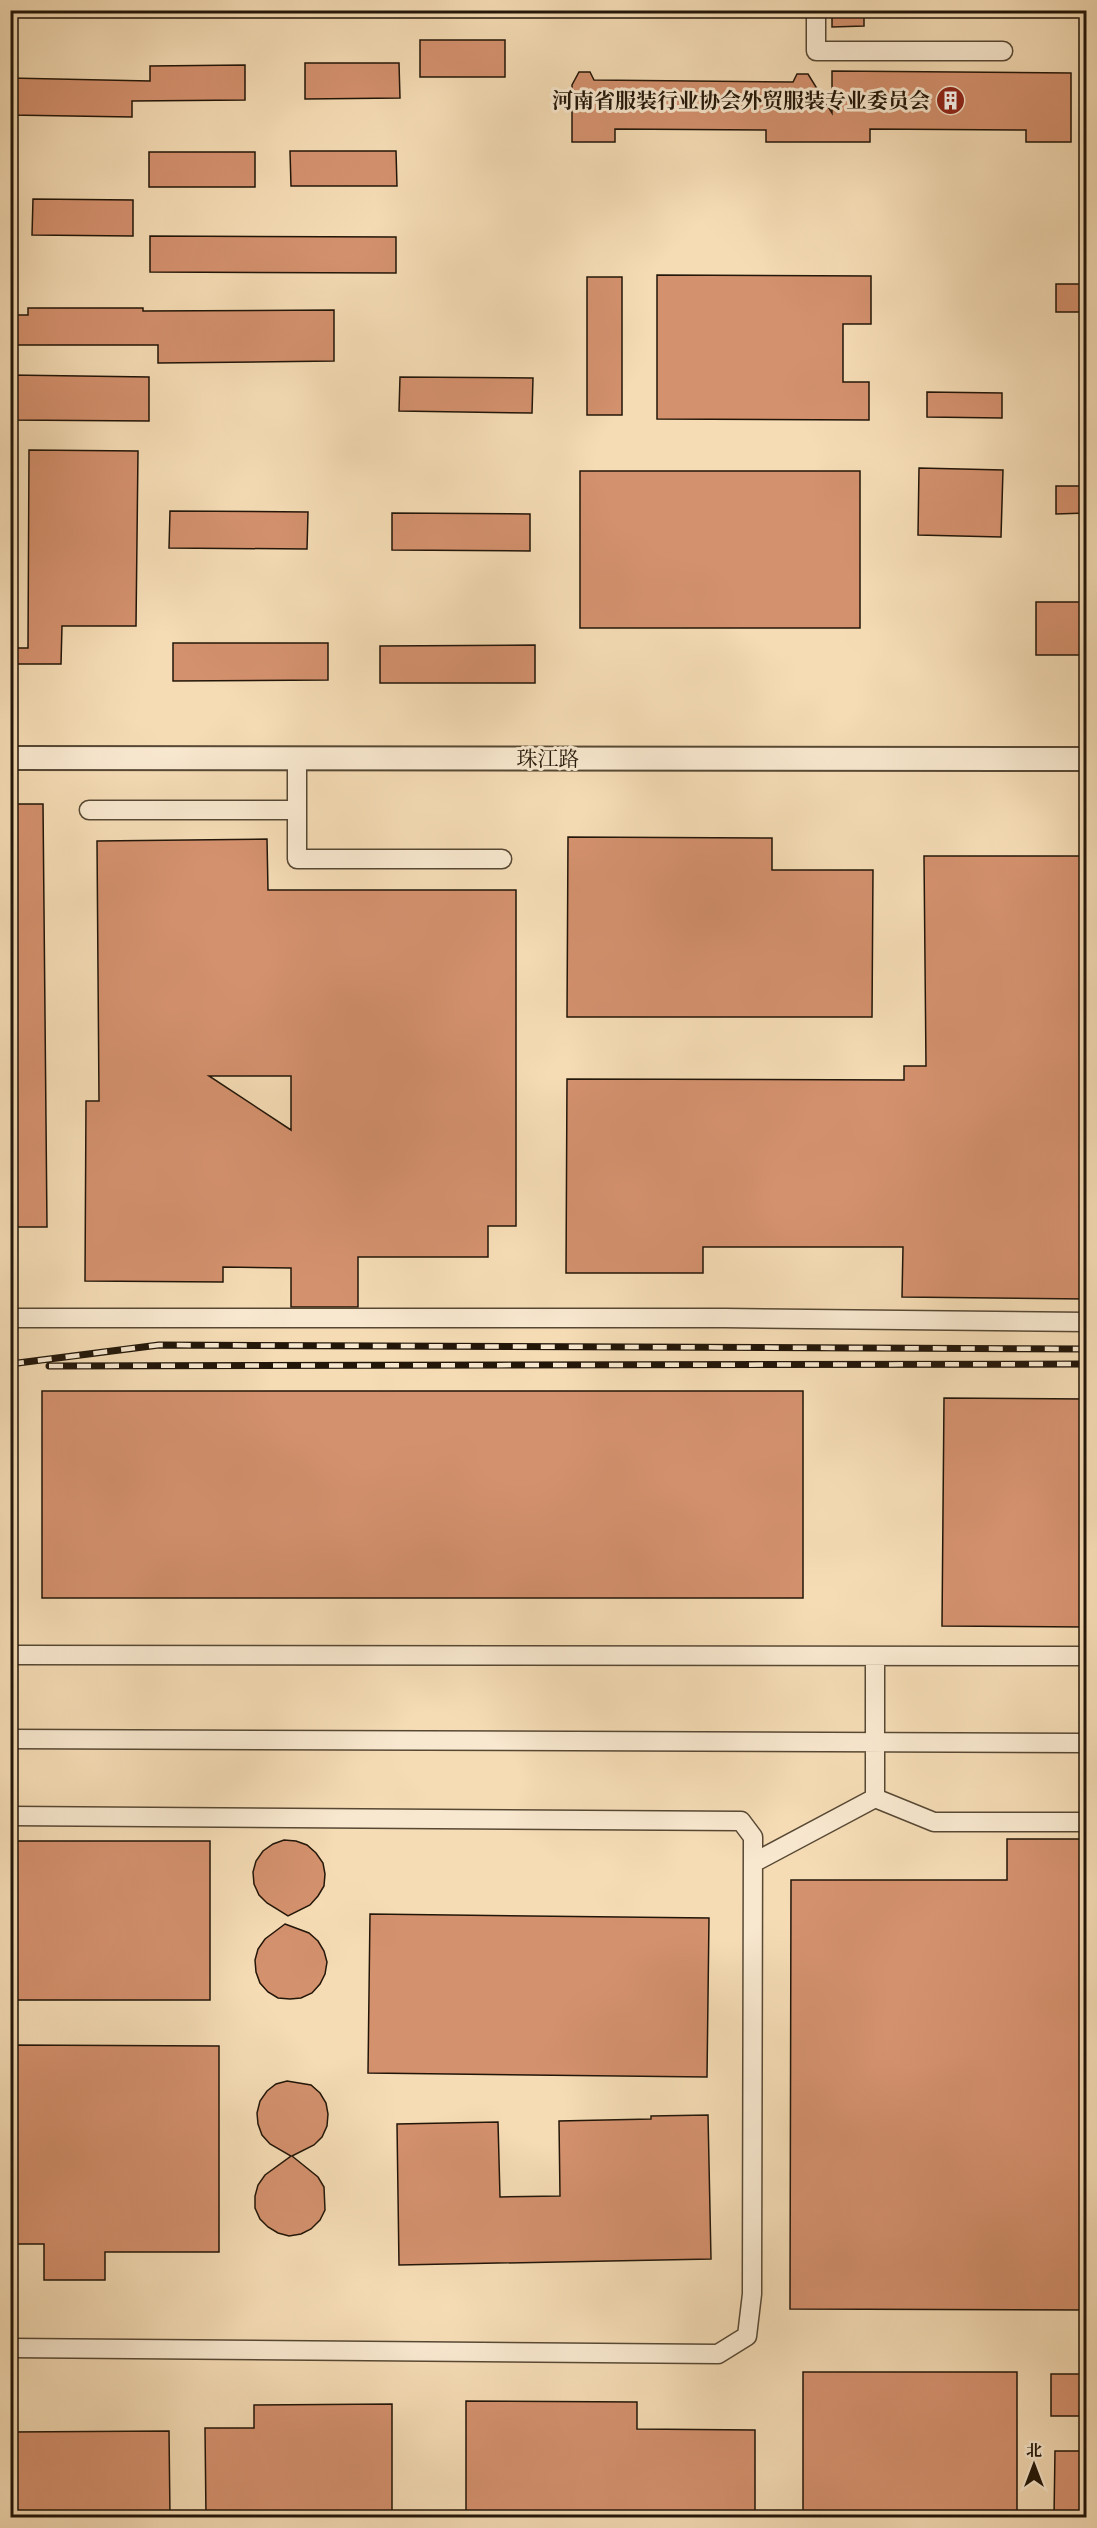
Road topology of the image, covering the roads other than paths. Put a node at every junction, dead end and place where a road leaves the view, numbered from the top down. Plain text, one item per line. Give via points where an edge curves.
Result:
1 (816, 10) edge
2 (1003, 51) dead end
3 (10, 758) edge
4 (297, 759) junction
5 (1086, 759) edge
6 (89, 810) dead end
7 (297, 810) junction
8 (502, 859) dead end
9 (10, 1318) edge
10 (1086, 1322) edge
11 (10, 1656) edge
12 (875, 1656) junction
13 (1086, 1656) edge
14 (10, 1739) edge
15 (876, 1742) junction
16 (1086, 1743) edge
17 (875, 1798) junction
18 (10, 1816) edge
19 (1086, 1822) edge
20 (753, 1863) junction
21 (10, 2348) edge

1 - 2 street via 816,51
3 - 4 street, 珠江路
4 - 5 street, 珠江路
4 - 7 street
6 - 7 street
7 - 8 street via 297,859
9 - 10 street
11 - 12 street
12 - 13 street
12 - 15 street
14 - 15 street
15 - 16 street
15 - 17 street
17 - 19 street via 934,1822
17 - 20 street
18 - 20 street via 741,1821 753,1837
20 - 21 street via 752,2294 747,2336 718,2354

